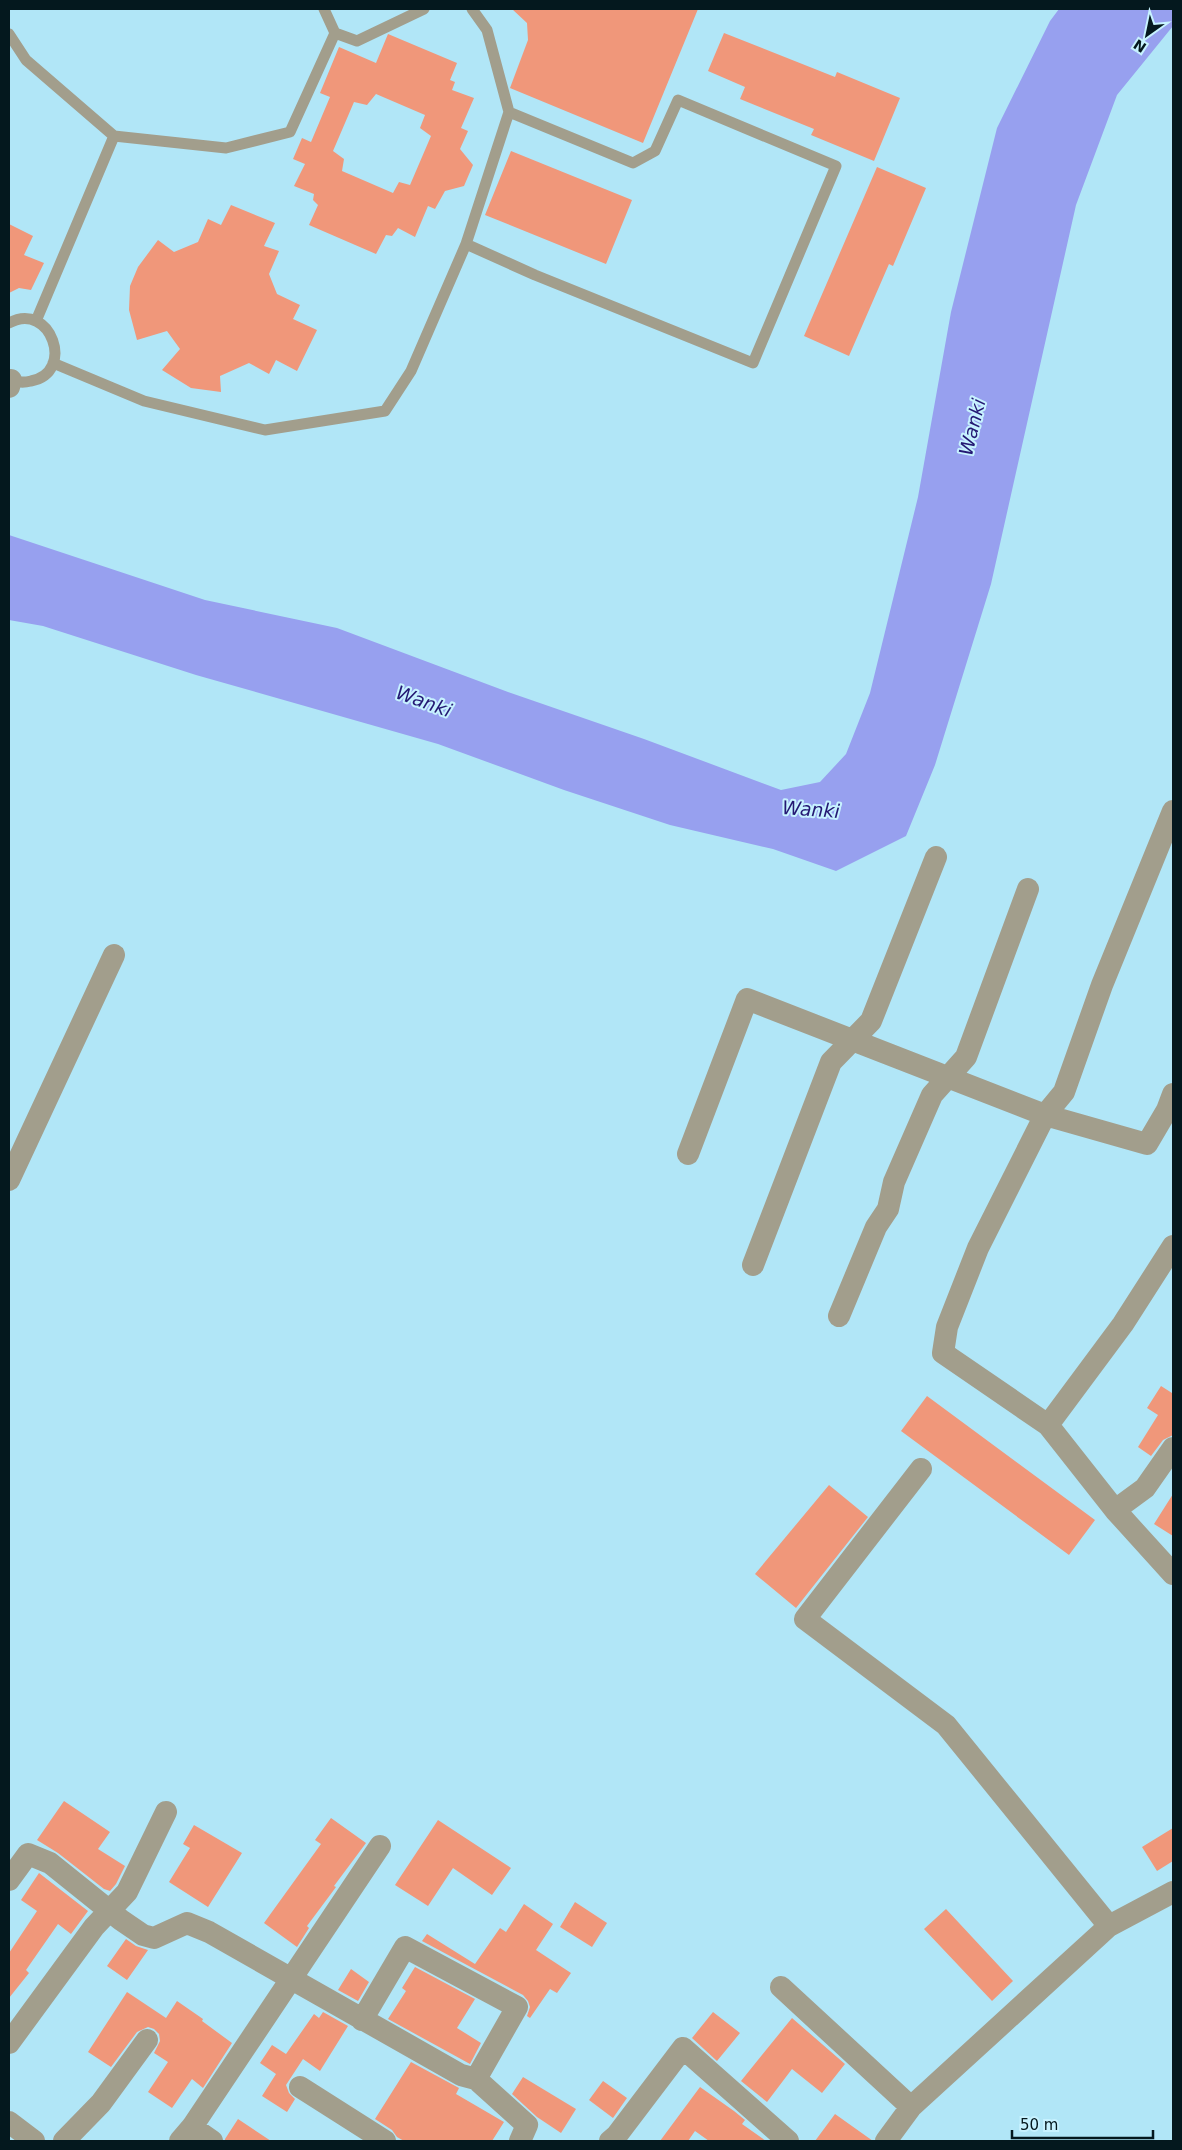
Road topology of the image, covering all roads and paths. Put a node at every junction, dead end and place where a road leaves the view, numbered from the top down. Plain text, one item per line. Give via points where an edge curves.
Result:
1 (324, 9) edge
2 (424, 9) edge
3 (472, 9) edge
4 (9, 34) edge
5 (335, 34) junction
6 (509, 112) junction
7 (114, 136) junction
8 (466, 244) junction
9 (36, 321) junction
10 (9, 323) edge
11 (53, 363) junction
12 (10, 382) edge
13 (1173, 811) edge
14 (936, 857) dead end
15 (1028, 889) dead end
16 (114, 955) dead end
17 (853, 1040) junction
18 (949, 1078) junction
19 (1173, 1094) edge
20 (1045, 1115) junction
21 (688, 1154) dead end
22 (9, 1180) edge
23 (1173, 1246) edge
24 (753, 1265) dead end
25 (839, 1316) dead end
26 (1048, 1425) junction
27 (1173, 1448) edge
28 (922, 1469) dead end
29 (1115, 1510) junction
30 (1173, 1574) edge
31 (166, 1812) dead end
32 (380, 1846) dead end
33 (9, 1880) edge
34 (1173, 1892) edge
35 (110, 1911) junction
36 (1109, 1926) junction
37 (291, 1980) junction
38 (781, 1987) dead end
39 (362, 2020) junction
40 (147, 2040) dead end
41 (9, 2043) edge
42 (476, 2079) junction
43 (300, 2087) dead end
44 (911, 2107) junction
45 (9, 2122) edge
46 (186, 2134) edge
47 (617, 2139) edge
48 (34, 2141) edge
49 (64, 2141) edge
50 (212, 2141) edge
51 (385, 2141) edge
52 (520, 2141) edge
53 (788, 2141) edge
54 (886, 2141) edge

1 - 5 lane
2 - 5 lane via 357,41
3 - 6 lane via 487,30
4 - 7 lane via 26,60
5 - 7 lane via 290,132 226,148
6 - 8 lane
6 - 8 lane via 633,163 655,151 678,100 836,166 753,364
7 - 9 lane
8 - 11 lane via 411,371 385,411 265,430 144,402
9 - 10 lane via 23,319
9 - 11 lane via 53,338 56,351
11 - 12 lane via 46,374 36,380
13 - 20 street via 1102,985 1064,1092
14 - 17 street via 870,1021
15 - 18 street via 966,1057
16 - 22 street
17 - 18 street
17 - 21 street via 747,999
17 - 24 street via 830,1062
18 - 20 street
18 - 25 street via 932,1095 894,1182 888,1209 876,1227
19 - 20 street via 1147,1144
20 - 26 street via 978,1248 947,1328 943,1353
23 - 26 street via 1123,1324
26 - 29 street
27 - 29 street via 1145,1488
28 - 36 street via 805,1619 946,1725
29 - 30 street
31 - 35 street via 127,1892
32 - 37 street
33 - 35 street via 28,1854 50,1863
34 - 36 street
35 - 37 street via 143,1935 154,1938 187,1923 209,1932
35 - 41 street via 94,1927
36 - 44 street
37 - 39 street
37 - 46 street
38 - 44 street
39 - 42 street via 461,2075
39 - 42 street via 405,1947 517,2007
40 - 49 street via 101,2103
42 - 52 street via 527,2126
43 - 51 street
44 - 54 street
45 - 48 street
46 - 50 street
47 - 53 street via 683,2048

